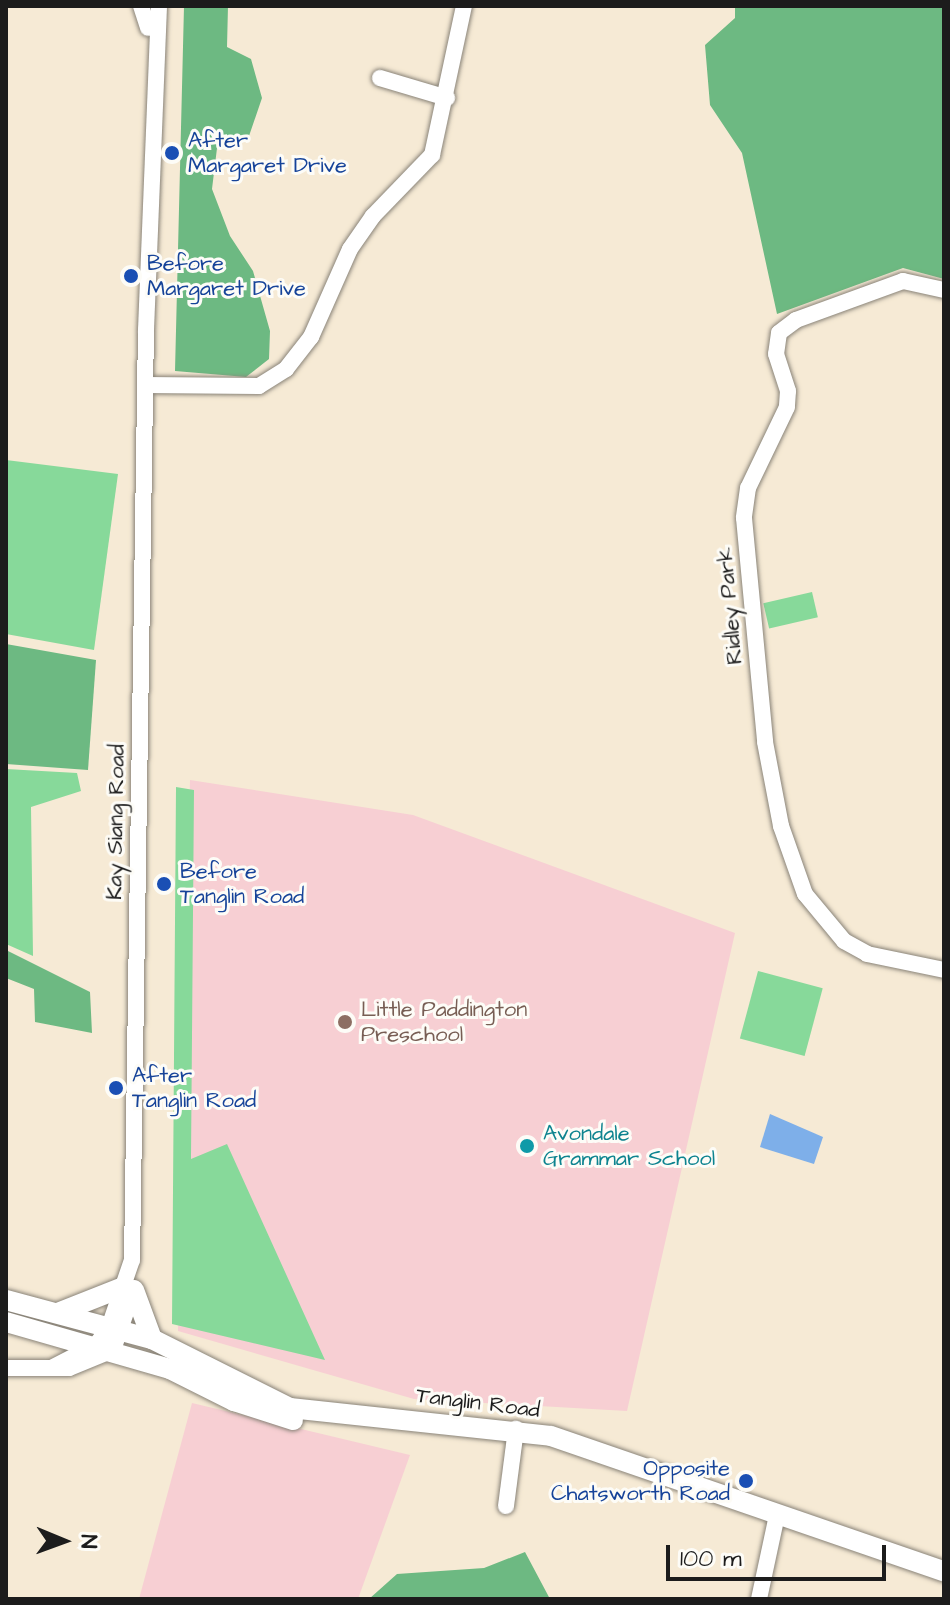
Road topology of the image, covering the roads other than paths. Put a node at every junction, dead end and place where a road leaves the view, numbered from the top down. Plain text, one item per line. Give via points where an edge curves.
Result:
1 (141, 6) edge
2 (148, 6) edge
3 (159, 6) edge
4 (464, 6) edge
5 (148, 28) junction
6 (380, 78) dead end
7 (153, 89) junction
8 (447, 98) junction
9 (944, 290) edge
10 (145, 385) junction
11 (944, 970) edge
12 (128, 1289) junction
13 (6, 1300) edge
14 (60, 1312) junction
15 (6, 1322) edge
16 (116, 1329) junction
17 (152, 1339) junction
18 (104, 1348) junction
19 (6, 1368) edge
20 (515, 1433) junction
21 (506, 1506) dead end
22 (776, 1520) junction
23 (944, 1571) edge
24 (944, 1582) edge
25 (759, 1599) edge

1 - 5 street
2 - 5 street, Kay Siang Road
3 - 7 street, Kay Siang Road
4 - 8 street
5 - 7 street, Kay Siang Road
6 - 8 street
7 - 10 street, Kay Siang Road
8 - 10 street via 432,155 373,216 350,249 311,337 286,369 259,386
9 - 11 street, Ridley Park via 903,281 796,320 779,333 776,354 788,391 787,407 748,488 744,518 765,742 781,826 805,894 844,941 867,954
10 - 12 street, Kay Siang Road
12 - 14 main road
12 - 16 street, Kay Siang Road
12 - 17 main road
13 - 14 main road, Tanglin Road
14 - 16 main road, Tanglin Road
15 - 18 main road, Tanglin Road
16 - 17 main road, Tanglin Road
16 - 18 street, Kay Siang Road
17 - 20 main road, Tanglin Road via 290,1408
18 - 19 street via 76,1367
18 - 20 main road, Tanglin Road via 293,1420
20 - 21 street
20 - 22 main road, Tanglin Road via 621,1457
22 - 23 main road, Tanglin Road
22 - 24 main road, Tanglin Road
22 - 25 street

